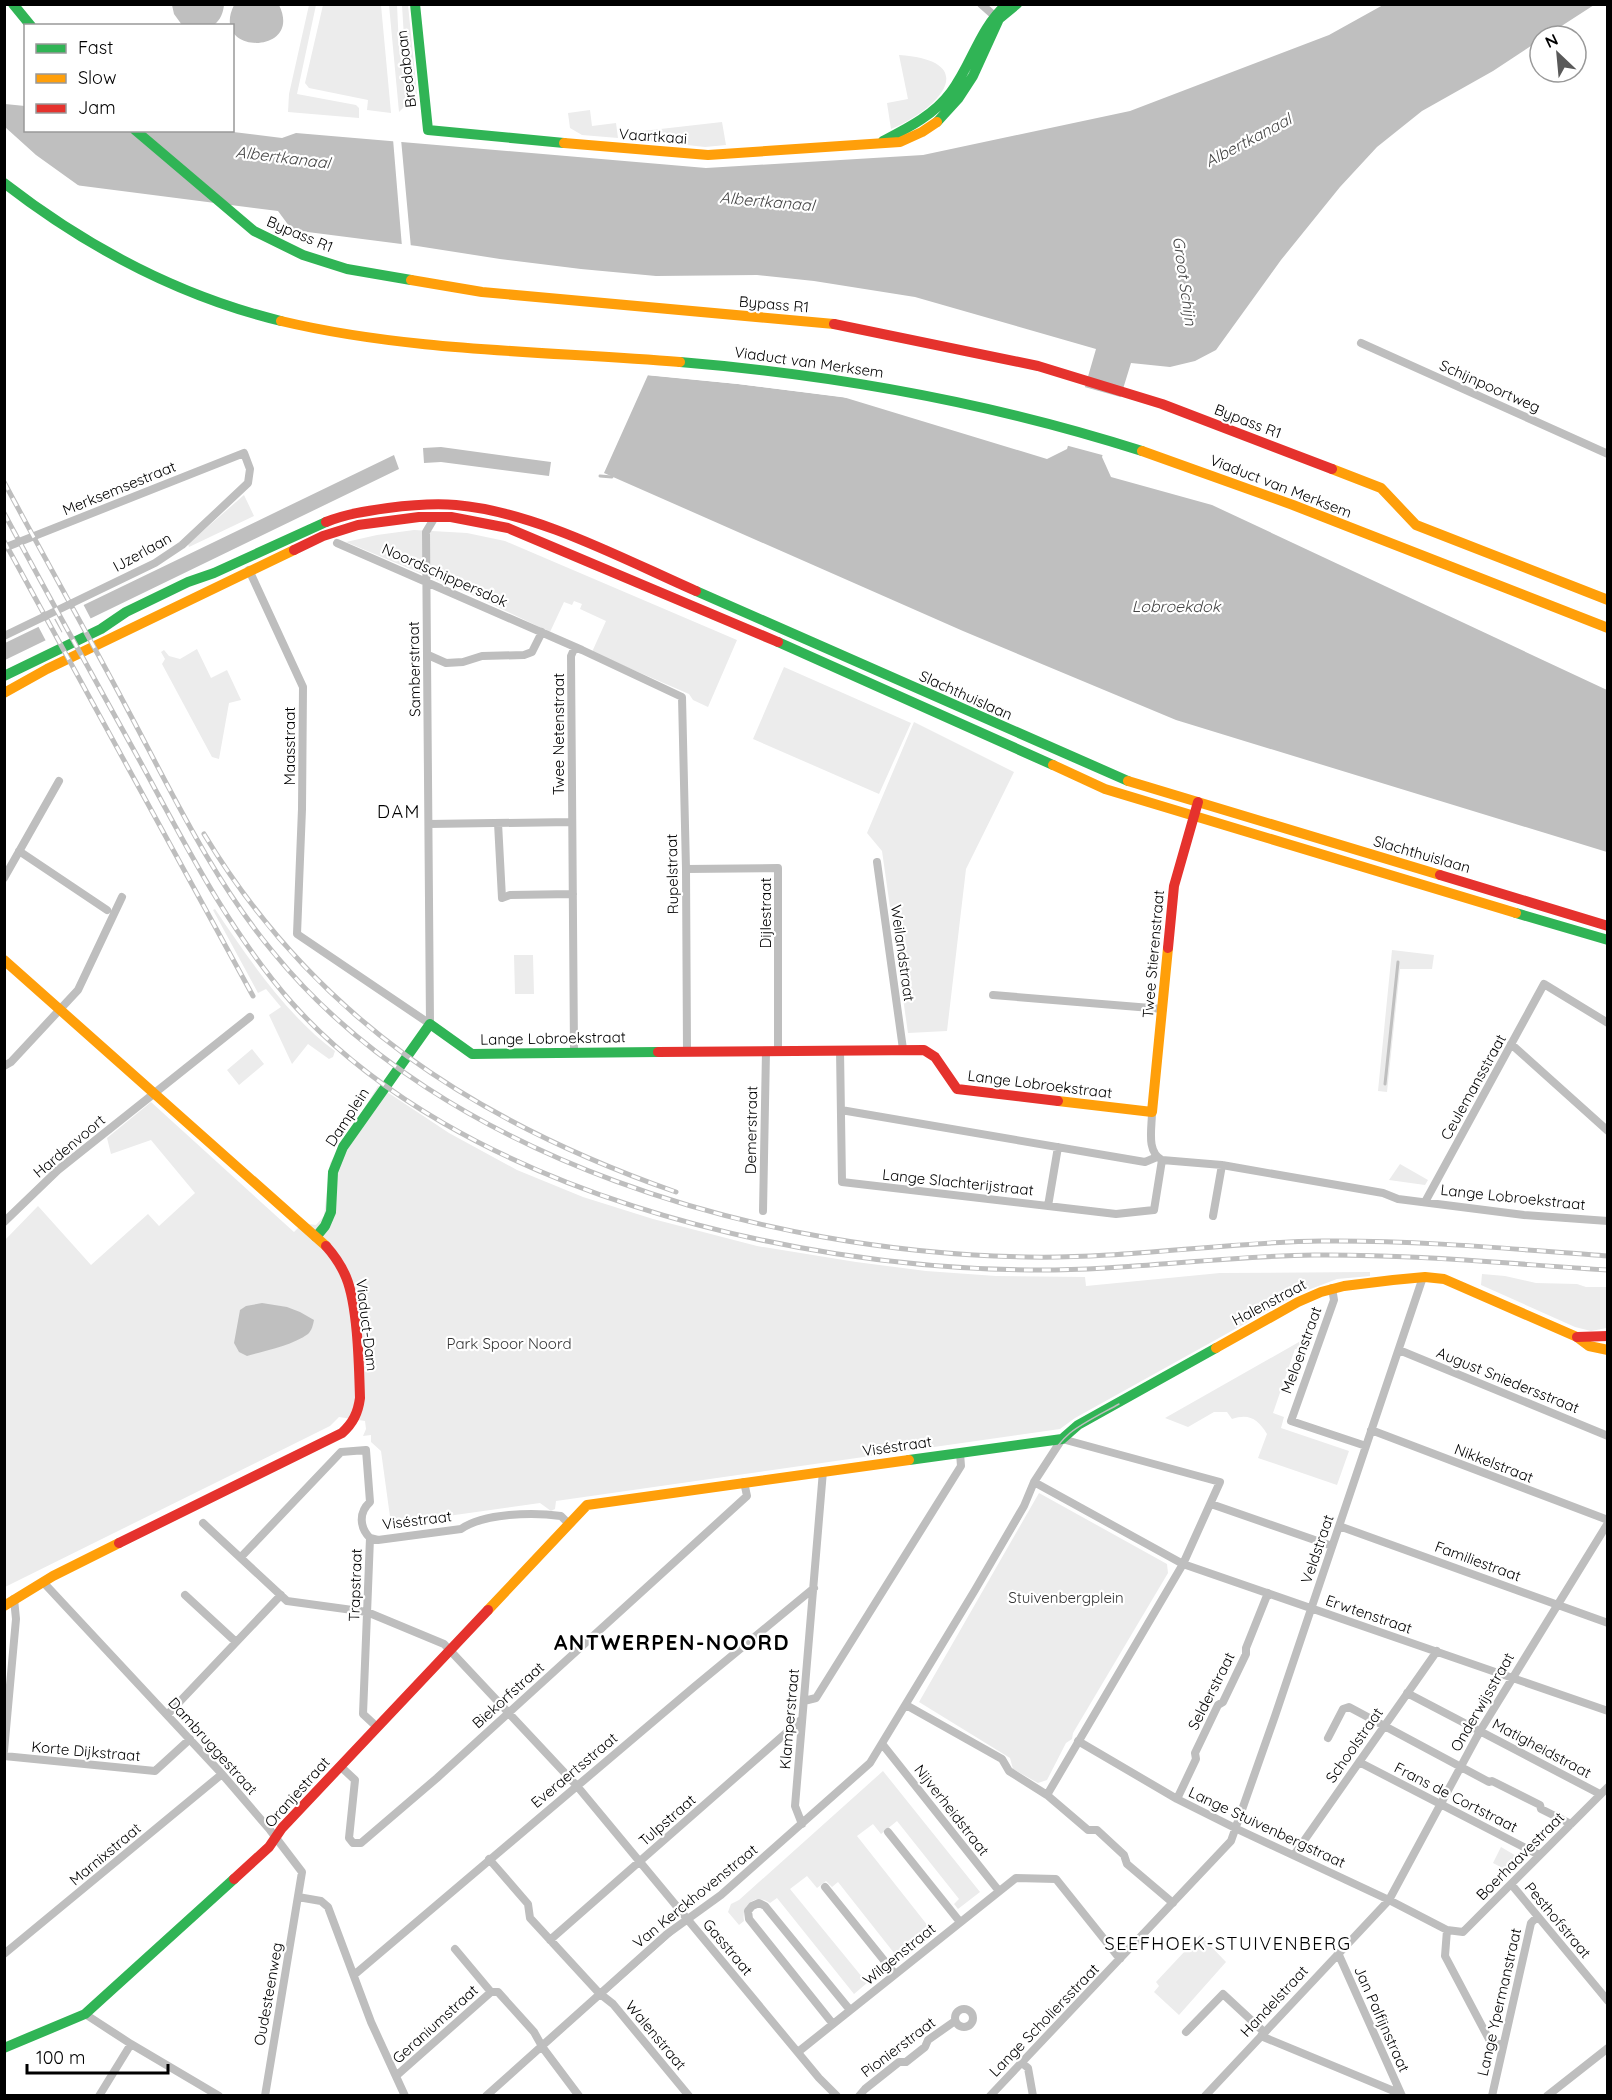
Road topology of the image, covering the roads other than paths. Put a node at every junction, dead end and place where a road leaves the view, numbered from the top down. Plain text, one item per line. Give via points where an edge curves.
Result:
1 (13, 4) edge
2 (415, 4) edge
3 (981, 4) edge
4 (1006, 4) edge
5 (1017, 4) edge
6 (996, 17) junction
7 (30, 24) edge
8 (428, 130) joint
9 (137, 132) edge
10 (4, 183) edge
11 (1361, 343) dead end
12 (244, 453) joint
13 (1608, 454) edge
14 (435, 517) junction
15 (337, 543) dead end
16 (4, 548) edge
17 (249, 570) junction
18 (427, 582) junction
19 (1608, 600) edge
20 (1608, 628) edge
21 (542, 632) junction
22 (4, 636) edge
23 (575, 647) junction
24 (428, 655) junction
25 (4, 676) edge
26 (4, 693) edge
27 (682, 697) joint
28 (59, 781) dead end
29 (1198, 802) junction
30 (1193, 818) junction
31 (572, 822) junction
32 (498, 823) junction
33 (429, 824) junction
34 (20, 850) junction
35 (877, 862) dead end
36 (686, 868) junction
37 (4, 878) edge
38 (573, 894) junction
39 (122, 897) dead end
40 (107, 910) dead end
41 (1608, 926) edge
42 (297, 934) joint
43 (1608, 940) edge
44 (4, 960) edge
45 (993, 995) dead end
46 (62, 1009) junction
47 (1163, 1009) junction
48 (250, 1017) dead end
49 (1608, 1023) edge
50 (430, 1024) junction
51 (1511, 1044) junction
52 (903, 1049) junction
53 (766, 1050) junction
54 (778, 1050) junction
55 (840, 1050) junction
56 (574, 1052) junction
57 (687, 1052) junction
58 (4, 1066) edge
59 (154, 1093) junction
60 (841, 1110) junction
61 (1152, 1112) junction
62 (1608, 1131) edge
63 (1058, 1147) junction
64 (1160, 1159) junction
65 (1222, 1165) junction
66 (1425, 1202) junction
67 (1048, 1206) junction
68 (763, 1211) dead end
69 (1213, 1216) dead end
70 (1608, 1221) edge
71 (4, 1222) edge
72 (316, 1237) junction
73 (1423, 1277) junction
74 (1332, 1288) junction
75 (1608, 1336) edge
76 (1577, 1337) junction
77 (1399, 1350) junction
78 (1608, 1350) edge
79 (1371, 1430) junction
80 (1608, 1436) edge
81 (1062, 1439) junction
82 (1366, 1446) junction
83 (960, 1453) junction
84 (823, 1472) junction
85 (744, 1482) junction
86 (1034, 1482) junction
87 (1210, 1504) junction
88 (578, 1514) joint
89 (1608, 1522) edge
90 (203, 1523) dead end
91 (569, 1524) junction
92 (1339, 1526) junction
93 (370, 1538) junction
94 (1332, 1546) junction
95 (241, 1557) junction
96 (1183, 1564) junction
97 (43, 1582) junction
98 (814, 1588) junction
99 (1268, 1593) junction
100 (185, 1595) dead end
101 (281, 1595) junction
102 (9, 1603) edge
103 (1557, 1604) junction
104 (1311, 1608) junction
105 (367, 1612) junction
106 (1608, 1623) edge
107 (236, 1642) junction
108 (449, 1650) junction
109 (1437, 1651) junction
110 (1512, 1677) junction
111 (1407, 1693) junction
112 (804, 1701) junction
113 (906, 1705) junction
114 (1608, 1711) edge
115 (509, 1713) junction
116 (167, 1715) junction
117 (802, 1719) junction
118 (377, 1727) junction
119 (1384, 1727) junction
120 (1480, 1731) junction
121 (5, 1737) edge
122 (1328, 1738) dead end
123 (190, 1739) junction
124 (1078, 1742) junction
125 (883, 1745) junction
126 (4, 1751) edge
127 (4, 1756) edge
128 (1359, 1762) junction
129 (340, 1766) junction
130 (1461, 1767) junction
131 (222, 1774) junction
132 (577, 1786) junction
133 (1608, 1787) edge
134 (1600, 1794) junction
135 (1047, 1795) junction
136 (1177, 1799) junction
137 (1440, 1805) junction
138 (802, 1824) junction
139 (1571, 1824) junction
140 (1236, 1829) junction
141 (888, 1832) dead end
142 (276, 1837) junction
143 (1294, 1855) junction
144 (1539, 1856) junction
145 (489, 1859) junction
146 (640, 1862) junction
147 (1511, 1884) junction
148 (825, 1887) dead end
149 (999, 1892) junction
150 (298, 1897) junction
151 (1389, 1900) junction
152 (1173, 1903) junction
153 (1537, 1917) junction
154 (687, 1919) junction
155 (960, 1922) junction
156 (1447, 1930) junction
157 (550, 1940) junction
158 (455, 1949) dead end
159 (1338, 1953) junction
160 (4, 1954) edge
161 (1120, 1959) junction
162 (895, 1974) junction
163 (354, 1975) junction
164 (491, 1992) junction
165 (600, 1994) junction
166 (1608, 2001) edge
167 (850, 2010) junction
168 (85, 2014) junction
169 (955, 2021) dead end
170 (833, 2024) junction
171 (1186, 2032) dead end
172 (1262, 2034) junction
173 (131, 2044) junction
174 (1503, 2045) junction
175 (542, 2046) junction
176 (4, 2048) edge
177 (1608, 2048) edge
178 (798, 2052) junction
179 (1022, 2063) junction
180 (396, 2076) junction
181 (1553, 2094) edge
182 (1401, 2095) edge
183 (99, 2096) edge
184 (219, 2096) edge
185 (265, 2096) edge
186 (405, 2096) edge
187 (486, 2096) edge
188 (579, 2096) edge
189 (688, 2096) edge
190 (837, 2096) edge
191 (859, 2096) edge
192 (990, 2096) edge
193 (1033, 2096) edge
194 (1205, 2096) edge
195 (1492, 2096) edge

1 - 7 main road
2 - 8 main road, Bredabaan
3 - 6 street
4 - 6 main road
5 - 6 main road, Vaartkaai
6 - 8 main road, Vaartkaai via 952,91 924,118 875,145 708,155
9 - 19 main road, Bypass R1 via 254,231 303,255 347,269 482,292 832,324 1038,366 1162,404 1382,488 1416,525
10 - 20 main road, Viaduct van Merksem via 69,231 121,262 202,298 257,315 343,334 410,343 791,373 984,407 1112,441 1210,474
11 - 13 street, Schijnpoortweg
12 - 16 street, Merksemsestraat
12 - 22 street, IJzerlaan via 250,469 248,483 182,545 155,563
14 - 17 main road, Slachthuislaan via 382,520 348,528
14 - 18 street, Samberstraat via 426,532
14 - 30 main road, Slachthuislaan via 472,520 537,539 881,687 1105,789
15 - 18 street, Noordschippersdok
17 - 26 main road, Slachthuislaan
17 - 42 street, Maasstraat via 303,687
18 - 21 street, Noordschippersdok
18 - 24 street, Samberstraat
21 - 23 street, Noordschippersdok
21 - 24 street via 532,652 524,655 482,656 447,663
23 - 27 street, Noordschippersdok
23 - 31 street, Twee Netenstraat via 571,656
24 - 33 street, Samberstraat
25 - 29 main road, Slachthuislaan via 101,629 126,612 319,524 358,512 418,504 457,505 508,514 575,538 1120,778
27 - 36 street, Rupelstraat
28 - 34 street
29 - 30 main road, Twee Stierenstraat
29 - 41 main road, Slachthuislaan
30 - 43 main road, Slachthuislaan
30 - 47 main road, Twee Stierenstraat via 1174,886
31 - 32 street
31 - 38 street, Twee Netenstraat
32 - 33 street
32 - 38 street via 502,898
33 - 50 street, Samberstraat
34 - 37 street
34 - 40 street
35 - 52 street, Weilandstraat
36 - 54 street, Dijlestraat via 778,868
36 - 57 street, Rupelstraat
38 - 56 street, Twee Netenstraat
39 - 46 street via 78,990
42 - 50 street, Lange Lobroekstraat
44 - 46 main road, Viaduct-Dam
45 - 47 street
46 - 58 street
46 - 59 main road, Viaduct-Dam
47 - 61 main road, Twee Stierenstraat
48 - 59 street
49 - 51 street, Ceulemansstraat via 1544,984
50 - 56 main road, Lange Lobroekstraat via 472,1054
50 - 72 main road, Damplein via 343,1147 333,1172 331,1212
51 - 62 street
51 - 66 street, Ceulemansstraat
52 - 55 main road, Lange Lobroekstraat
52 - 61 main road, Lange Lobroekstraat via 924,1050 935,1057 957,1089
53 - 54 main road, Lange Lobroekstraat
53 - 57 main road, Lange Lobroekstraat
53 - 68 street, Demerstraat
54 - 55 main road, Lange Lobroekstraat
55 - 60 street, Lange Slachterijstraat
56 - 57 main road, Lange Lobroekstraat
59 - 71 street, Hardenvoort via 58,1170
59 - 72 main road, Viaduct-Dam
60 - 63 street, Lange Lobroekstraat
60 - 67 street, Lange Slachterijstraat via 842,1182
61 - 64 street via 1152,1150
63 - 64 street, Lange Lobroekstraat via 1145,1162
63 - 67 street
64 - 65 street, Lange Lobroekstraat
64 - 67 street, Lange Slachterijstraat via 1154,1210 1116,1214
65 - 66 street, Lange Lobroekstraat
65 - 69 street
66 - 70 street, Lange Lobroekstraat
72 - 97 main road, Viaduct-Dam via 341,1265 350,1289 360,1391 353,1423 342,1433
73 - 74 main road, Halenstraat
73 - 76 main road, Halenstraat via 1451,1281
73 - 77 street, Veldstraat
74 - 81 main road, Halenstraat via 1225,1342 1078,1425
74 - 82 street, Meloenstraat via 1334,1300 1291,1421
75 - 76 main road, Halenstraat
76 - 78 main road, Halenstraat via 1589,1346
77 - 79 street, Veldstraat
77 - 80 street, August Sniedersstraat
79 - 82 street, Veldstraat
79 - 89 street, Nikkelstraat
81 - 83 main road, Viséstraat
81 - 86 street
81 - 87 street, Viséstraat via 1220,1482
82 - 92 street, Veldstraat
83 - 84 main road, Viséstraat
83 - 112 street via 961,1466 854,1639 816,1698
84 - 85 main road, Viséstraat
84 - 98 street, Klamperstraat
85 - 88 main road, Viséstraat via 587,1505
85 - 115 street, Biekorfstraat via 747,1496
86 - 96 street
86 - 113 street via 1024,1506
87 - 94 street
87 - 96 street
88 - 91 main road, Oranjestraat
89 - 103 street, Onderwijsstraat
90 - 95 street
91 - 93 street, Viséstraat via 561,1515 533,1512 472,1522 461,1529
91 - 108 main road, Oranjestraat
92 - 94 street, Veldstraat
92 - 103 street, Familiestraat
93 - 95 street, Trapstraat via 361,1519 370,1502 366,1450 341,1452
93 - 105 street, Trapstraat
94 - 104 street, Veldstraat
95 - 101 street
96 - 99 street, Erwtenstraat
96 - 124 street
97 - 102 main road, Viaduct-Dam
97 - 116 street, Dambruggestraat
98 - 112 street, Klamperstraat
98 - 132 street, Everaertsstraat
99 - 104 street, Erwtenstraat
99 - 136 street, Selderstraat via 1246,1654 1218,1705
100 - 107 street
101 - 105 street, Gasstraat via 287,1601
101 - 107 street
102 - 121 street via 16,1608 16,1619
103 - 106 street, Familiestraat
103 - 110 street, Onderwijsstraat
104 - 109 street, Erwtenstraat
104 - 140 street, Veldstraat
105 - 108 street, Gasstraat via 444,1644
105 - 118 street, Trapstraat via 363,1714
107 - 116 street
108 - 115 street, Gasstraat
108 - 118 main road, Oranjestraat
109 - 110 street, Erwtenstraat
109 - 111 street, Schoolstraat
110 - 114 street, Erwtenstraat
110 - 120 street, Onderwijsstraat
111 - 119 street, Schoolstraat
111 - 120 street, Matigheidstraat
112 - 117 street, Klamperstraat
113 - 125 street, Van Kerckhovenstraat
113 - 135 street via 1002,1759 1009,1771
115 - 129 street, Biekorfstraat via 364,1842 353,1843 348,1834 355,1780
115 - 132 street, Gasstraat
116 - 123 street, Dambruggestraat
117 - 138 street, Klamperstraat via 795,1806
117 - 146 street, Tulpstraat
118 - 129 main road, Oranjestraat
119 - 122 street via 1349,1707 1343,1709
119 - 128 street, Schoolstraat
119 - 130 street
120 - 130 street, Onderwijsstraat
120 - 134 street, Matigheidstraat
121 - 126 street
123 - 127 street, Korte Dijkstraat via 154,1771
123 - 131 street, Dambruggestraat
124 - 135 street
124 - 136 street, Lange Stuivenbergstraat
125 - 138 street, Van Kerckhovenstraat via 870,1763
125 - 149 street, Nijverheidstraat
128 - 137 street, Frans de Cortstraat
128 - 143 street, Schoolstraat
129 - 142 main road, Oranjestraat
130 - 137 street, Onderwijsstraat
130 - 139 street
131 - 142 street, Dambruggestraat
131 - 160 street, Marnixstraat
132 - 145 street, Everaertsstraat
132 - 146 street, Gasstraat
133 - 134 street, Boerhaavestraat
134 - 139 street, Boerhaavestraat
135 - 152 street via 1088,1830 1097,1830 1125,1855 1126,1864
136 - 140 street, Lange Stuivenbergstraat
137 - 144 street, Frans de Cortstraat
137 - 151 street, Onderwijsstraat
138 - 154 street, Van Kerckhovenstraat via 721,1895
139 - 144 street, Boerhaavestraat
140 - 143 street, Lange Stuivenbergstraat
140 - 152 street, Lange Scholiersstraat via 1231,1841
141 - 155 street
142 - 150 street, Dambruggestraat via 302,1872
142 - 168 main road, Oranjestraat
143 - 151 street, Lange Stuivenbergstraat
144 - 147 street, Boerhaavestraat
145 - 157 street, Walenstraat via 528,1904 530,1918
145 - 163 street, Everaertsstraat
146 - 154 street, Gasstraat
146 - 157 street, Tulpstraat
147 - 153 street, Pesthofstraat
147 - 156 street, Boerhaavestraat via 1463,1932
148 - 162 street
149 - 155 street, Wilgenstraat
149 - 161 street, Wilgenstraat via 1016,1878 1056,1879
150 - 163 street via 321,1901 328,1907
150 - 185 street, Oudesteenweg
151 - 156 street, Lange Stuivenbergstraat
151 - 159 street, Handelstraat
152 - 161 street, Lange Scholiersstraat
153 - 166 street, Pesthofstraat
153 - 174 street, Lange Ypermanstraat via 1531,1923
154 - 165 street, Van Kerckhovenstraat
154 - 178 street, Gasstraat
155 - 162 street, Wilgenstraat
156 - 174 street via 1445,1956 1491,2043
157 - 165 street, Walenstraat
158 - 164 street
159 - 172 street, Handelstraat
159 - 182 street, Jan Palfijnstraat
161 - 179 street, Lange Scholiersstraat
162 - 167 street, Wilgenstraat
163 - 180 street via 370,2022
164 - 175 street via 498,1992
164 - 180 street, Geraniumstraat
165 - 175 street, Van Kerckhovenstraat
165 - 189 street, Walenstraat via 613,2004
167 - 170 street, Wilgenstraat
167 - 170 street via 765,1906 752,1905 749,1919
168 - 173 street
168 - 176 main road, Oranjestraat
169 - 191 street, Pionierstraat
170 - 178 street, Wilgenstraat
171 - 172 street via 1222,1994
172 - 182 street
172 - 194 street, Handelstraat
173 - 183 street
173 - 184 street
174 - 195 street, Lange Ypermanstraat
175 - 187 street, Van Kerckhovenstraat
175 - 188 street
177 - 181 street
178 - 190 street, Gasstraat
179 - 192 street, Lange Scholiersstraat
179 - 193 street via 1028,2068
180 - 186 street

